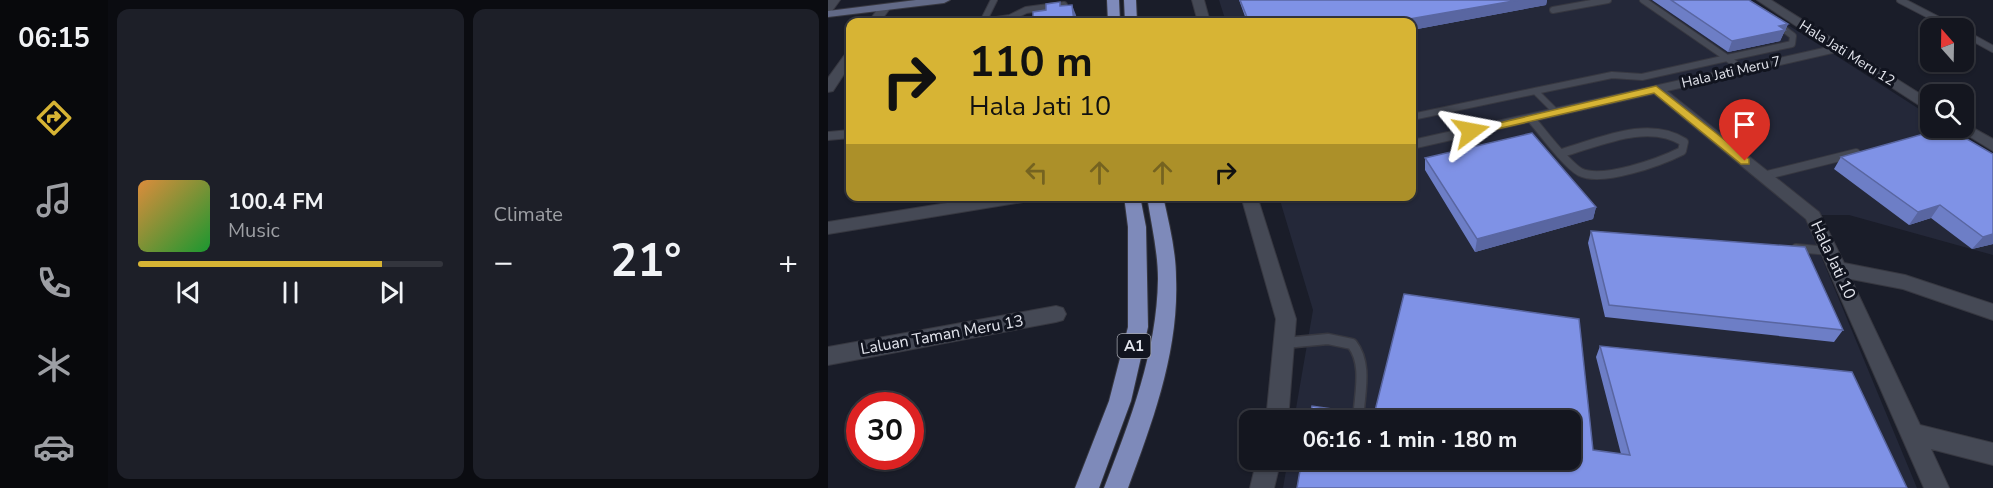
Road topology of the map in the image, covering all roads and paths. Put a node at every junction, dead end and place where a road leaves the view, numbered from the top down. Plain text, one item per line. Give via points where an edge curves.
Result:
1 (834, 0) edge
2 (944, 0) edge
3 (994, 0) edge
4 (1113, 0) edge
5 (1130, 0) edge
6 (1198, 0) edge
7 (1608, 0) edge
8 (1643, 0) edge
9 (1763, 0) edge
10 (1900, 0) edge
11 (1064, 5) edge
12 (885, 7) junction
13 (828, 9) edge
14 (1553, 10) dead end
15 (828, 14) edge
16 (877, 18) edge
17 (985, 18) edge
18 (1010, 18) edge
19 (1114, 18) edge
20 (1131, 18) edge
21 (1203, 18) edge
22 (1935, 18) edge
23 (1769, 19) edge
24 (1974, 39) edge
25 (1839, 48) junction
26 (1993, 49) edge
27 (1727, 58) junction
28 (846, 62) edge
29 (1743, 70) junction
30 (828, 88) edge
31 (1656, 89) junction
32 (1535, 91) junction
33 (1920, 100) edge
34 (1556, 112) junction
35 (1416, 116) edge
36 (1530, 118) junction
37 (846, 134) edge
38 (1974, 134) edge
39 (828, 136) edge
40 (1416, 144) edge
41 (1993, 146) edge
42 (1562, 153) junction
43 (1856, 153) edge
44 (1763, 176) junction
45 (998, 201) edge
46 (1133, 201) edge
47 (1156, 201) edge
48 (1251, 201) edge
49 (828, 228) edge
50 (1790, 248) edge
51 (1829, 251) junction
52 (1837, 269) junction
53 (1993, 312) edge
54 (1056, 314) dead end
55 (1285, 343) junction
56 (828, 356) edge
57 (1359, 409) dead end
58 (1279, 410) edge
59 (1911, 433) junction
60 (1993, 454) edge
61 (1266, 470) edge
62 (1087, 488) edge
63 (1116, 488) edge
64 (1262, 488) edge
65 (1937, 488) edge

1 - 13 street
2 - 12 street
3 - 17 lane
4 - 19 main road
5 - 20 main road
6 - 21 street
7 - 14 lane
8 - 27 lane
9 - 25 street, Hala Jati Meru 12
10 - 22 lane
11 - 18 lane via 1026,10
12 - 15 street
12 - 16 street
23 - 27 lane via 1793,36 1792,44
24 - 26 lane
25 - 29 street, Hala Jati Meru 7
25 - 33 street, Hala Jati Meru 12
27 - 29 lane
27 - 32 lane via 1642,77 1612,75
28 - 30 street
29 - 31 street, Hala Jati Meru 7
31 - 34 street, Hala Jati Meru 7
31 - 44 street, Hala Jati 10
32 - 34 lane
32 - 35 lane
34 - 36 street, Hala Jati Meru 7
36 - 40 street, Hala Jati Meru 7
36 - 42 lane
37 - 39 street
38 - 41 street
42 - 42 lane via 1645,131 1668,132 1684,142 1682,151 1676,154 1602,177 1578,171
43 - 44 lane
44 - 51 street, Hala Jati 10 via 1813,216
45 - 49 street
46 - 62 main road, A1 via 1138,327 1120,401
47 - 63 main road, A1 via 1167,276 1166,311 1147,408
48 - 55 street via 1286,319
50 - 51 lane
51 - 52 street, Hala Jati 10
52 - 53 street via 1905,282
52 - 59 street, Hala Jati 10
54 - 56 street, Laluan Taman Meru 13
55 - 57 lane via 1327,338 1355,346 1363,371
55 - 58 street
59 - 60 street
59 - 65 street, Hala Jati 10
61 - 64 street

